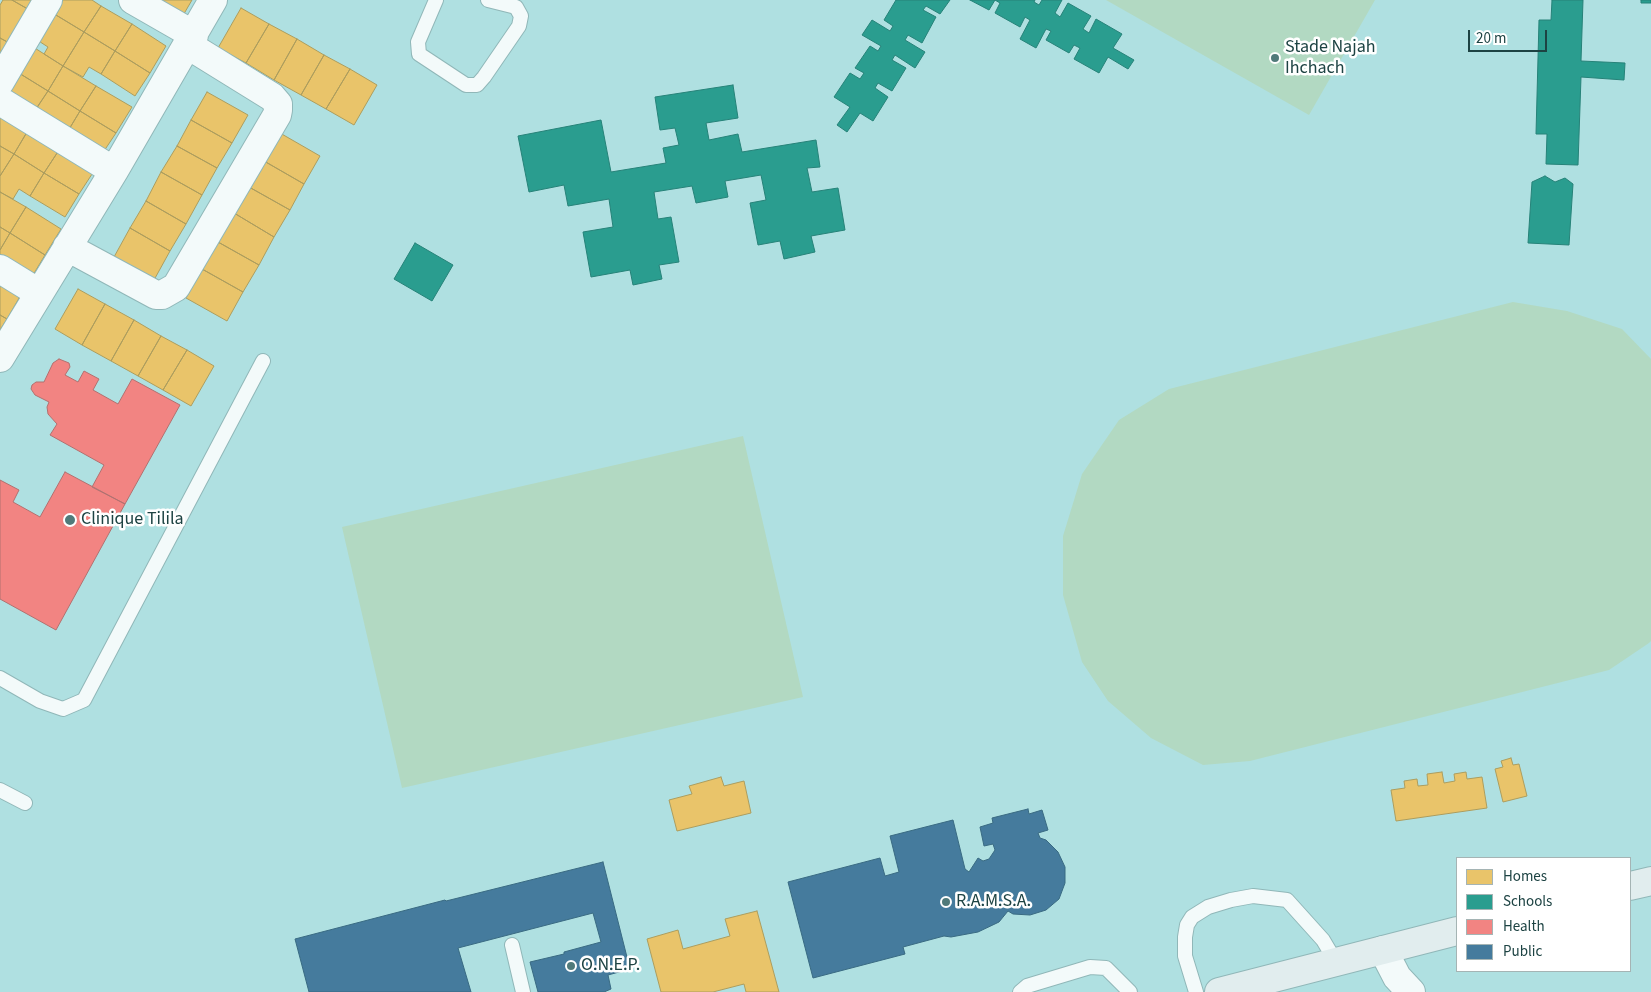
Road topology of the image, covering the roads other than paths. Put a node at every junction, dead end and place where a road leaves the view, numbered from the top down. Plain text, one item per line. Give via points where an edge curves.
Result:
1 (48, 0) edge
2 (133, 0) edge
3 (213, 0) edge
4 (436, 0) edge
5 (488, 0) edge
6 (191, 40) junction
7 (0, 82) edge
8 (0, 101) edge
9 (114, 171) junction
10 (67, 247) junction
11 (0, 269) edge
12 (39, 293) junction
13 (1, 354) edge
14 (264, 361) dead end
15 (0, 678) edge
16 (0, 790) edge
17 (25, 802) dead end
18 (1651, 881) edge
19 (1631, 886) edge
20 (1456, 931) edge
21 (512, 945) dead end
22 (1383, 950) junction
23 (1336, 962) junction
24 (522, 992) edge
25 (1020, 992) edge
26 (1130, 992) edge
27 (1196, 992) edge
28 (1219, 992) edge
29 (1411, 992) edge

1 - 7 street
2 - 6 street
3 - 6 street
4 - 5 lane via 418,42 419,54 466,85 477,85 519,26 521,16 516,7
6 - 9 street
6 - 10 street via 272,97 278,104 278,110 176,287 156,295
8 - 9 street
9 - 10 street
10 - 12 street
11 - 12 street
12 - 13 street
14 - 15 lane via 84,700 63,709 40,701
16 - 17 lane
18 - 19 street
20 - 22 street
21 - 24 lane
22 - 23 street
22 - 29 street
23 - 27 lane via 1323,940 1287,900 1253,896 1231,900 1208,907 1192,917 1187,925 1185,956
23 - 28 street
25 - 26 lane via 1027,986 1090,967 1106,968

